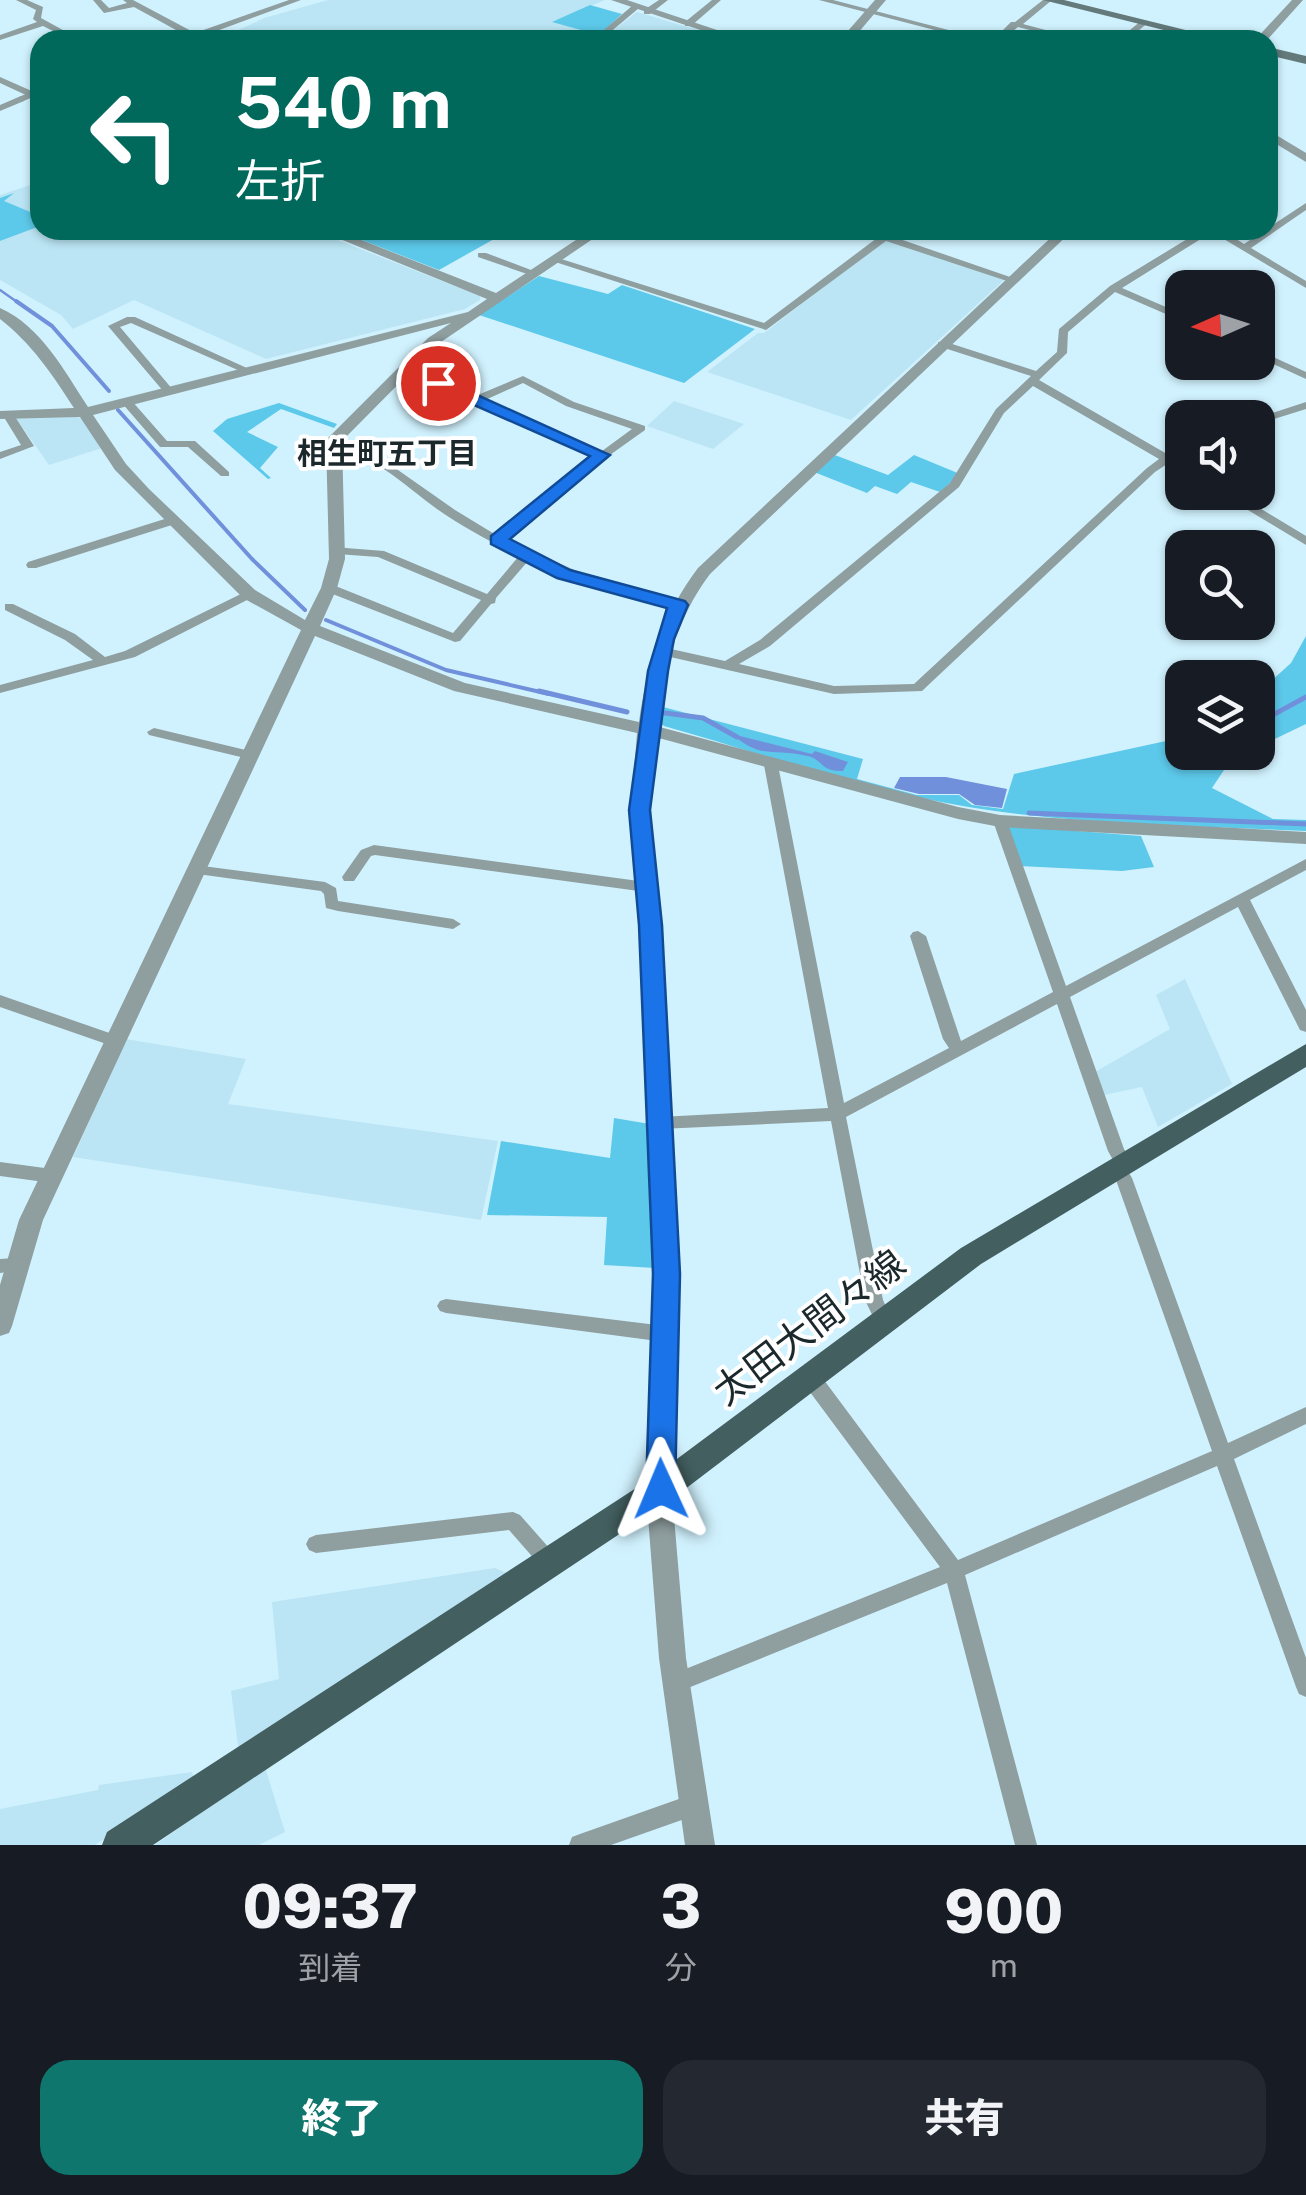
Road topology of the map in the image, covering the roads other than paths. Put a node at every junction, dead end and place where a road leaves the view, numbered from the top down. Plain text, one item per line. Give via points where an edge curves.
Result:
1 (20, 0) edge
2 (98, 0) edge
3 (262, 0) edge
4 (297, 0) edge
5 (616, 0) edge
6 (664, 0) edge
7 (717, 0) edge
8 (823, 0) edge
9 (881, 0) edge
10 (1048, 0) edge
11 (1298, 0) edge
12 (131, 2) edge
13 (274, 6) junction
14 (641, 10) junction
15 (870, 12) junction
16 (1145, 22) junction
17 (43, 23) junction
18 (688, 24) junction
19 (1014, 24) junction
20 (57, 30) edge
21 (177, 30) edge
22 (204, 30) edge
23 (611, 30) edge
24 (708, 30) edge
25 (855, 30) edge
26 (943, 30) edge
27 (1008, 30) edge
28 (1038, 30) edge
29 (1135, 30) edge
30 (1178, 30) edge
31 (1270, 30) edge
32 (0, 38) edge
33 (1278, 53) edge
34 (1306, 60) edge
35 (0, 80) edge
36 (30, 94) edge
37 (30, 96) edge
38 (0, 107) edge
39 (1278, 140) edge
40 (1306, 158) edge
41 (1306, 206) edge
42 (1278, 225) edge
43 (350, 240) edge
44 (585, 240) edge
45 (881, 240) edge
46 (894, 240) edge
47 (1055, 240) edge
48 (1195, 240) edge
49 (1232, 240) edge
50 (1256, 240) edge
51 (1246, 247) junction
52 (482, 255) dead end
53 (554, 260) junction
54 (534, 273) junction
55 (1014, 280) junction
56 (1306, 284) edge
57 (1114, 288) junction
58 (495, 297) junction
59 (1165, 310) edge
60 (0, 312) edge
61 (470, 314) junction
62 (942, 344) junction
63 (1275, 360) edge
64 (244, 370) junction
65 (401, 371) junction
66 (1306, 376) edge
67 (1038, 379) junction
68 (168, 390) junction
69 (476, 400) junction
70 (128, 402) junction
71 (1306, 406) edge
72 (87, 412) junction
73 (4, 414) edge
74 (1275, 415) edge
75 (334, 440) junction
76 (602, 455) junction
77 (0, 456) edge
78 (1165, 457) edge
79 (1165, 459) edge
80 (225, 474) dead end
81 (1254, 510) edge
82 (171, 521) junction
83 (497, 540) junction
84 (1306, 541) edge
85 (337, 550) junction
86 (525, 557) junction
87 (32, 565) dead end
88 (329, 588) junction
89 (249, 594) junction
90 (491, 600) junction
91 (678, 605) junction
92 (9, 607) dead end
93 (308, 628) junction
94 (662, 651) junction
95 (102, 661) junction
96 (727, 666) junction
97 (0, 689) edge
98 (649, 730) junction
99 (154, 732) dead end
100 (249, 755) junction
101 (771, 765) junction
102 (1000, 821) junction
103 (1306, 838) edge
104 (1306, 864) edge
105 (195, 870) junction
106 (349, 877) dead end
107 (646, 887) junction
108 (1242, 899) junction
109 (453, 924) dead end
110 (918, 936) dead end
111 (1061, 996) junction
112 (0, 1001) edge
113 (1306, 1026) edge
114 (115, 1041) junction
115 (960, 1050) junction
116 (1306, 1054) edge
117 (838, 1114) junction
118 (660, 1123) junction
119 (1120, 1164) junction
120 (0, 1169) edge
121 (52, 1176) junction
122 (8, 1266) edge
123 (446, 1306) dead end
124 (884, 1322) junction
125 (0, 1326) edge
126 (665, 1334) junction
127 (811, 1378) junction
128 (1306, 1415) edge
129 (1224, 1455) junction
130 (661, 1489) junction
131 (316, 1544) dead end
132 (551, 1564) junction
133 (954, 1570) junction
134 (674, 1680) junction
135 (1306, 1687) edge
136 (693, 1805) junction
137 (134, 1841) edge
138 (580, 1845) edge
139 (700, 1845) edge
140 (1026, 1845) edge

1 - 17 street via 40,8 36,18
2 - 12 street via 107,11
3 - 13 street
4 - 13 street
5 - 14 street
6 - 14 street
7 - 18 street
8 - 15 street
9 - 15 street
10 - 16 main road
10 - 19 street
11 - 31 street
12 - 21 street
13 - 22 street
14 - 18 street
14 - 23 street
15 - 25 street
15 - 26 street
16 - 29 street
16 - 30 main road
17 - 20 street
17 - 32 street
18 - 24 street
19 - 27 street
19 - 28 street
33 - 34 main road
35 - 36 street
37 - 38 street
39 - 40 street
41 - 42 street
43 - 58 street
44 - 53 street
45 - 53 street via 766,328
46 - 55 street
47 - 55 street
48 - 57 street
49 - 51 street
50 - 51 street
51 - 56 street
52 - 54 street
53 - 54 street
54 - 58 street
55 - 62 street
57 - 59 street
57 - 67 street via 1063,331 1062,352
58 - 61 street
60 - 72 street via 27,333
61 - 64 street
61 - 65 street
62 - 67 street
62 - 91 street via 704,571
63 - 66 street
64 - 68 street
64 - 68 street via 131,319 112,326
65 - 69 street
65 - 75 street
67 - 78 street
67 - 96 street via 1000,411 955,485
68 - 70 street
69 - 76 street
69 - 76 street via 523,379 570,404 642,428
70 - 72 street
70 - 80 street via 164,445 192,443
71 - 74 street
72 - 73 street
72 - 82 street via 120,467
73 - 77 street via 28,446
75 - 83 street
75 - 85 street
76 - 83 street
79 - 96 street via 917,688 834,690
81 - 84 street
82 - 87 street
82 - 89 street
83 - 86 street
85 - 88 street
85 - 90 street via 380,554
86 - 90 street
86 - 91 street
88 - 90 street via 455,638
88 - 93 street
89 - 93 street
89 - 95 street
91 - 94 street
92 - 95 street
93 - 98 street via 460,688
93 - 100 street
94 - 96 street
94 - 98 street
95 - 97 street
98 - 101 street
98 - 107 street via 640,810
99 - 100 street
100 - 105 street
101 - 102 street
101 - 117 street
102 - 103 street
102 - 111 street
104 - 108 street
105 - 109 street via 326,888 338,906
105 - 114 street
106 - 107 street via 374,850
107 - 118 street
108 - 111 street
108 - 113 street
110 - 115 street
111 - 115 street
111 - 119 street
112 - 114 street
114 - 121 street
115 - 117 street
116 - 119 main road, 太田大間々線
117 - 118 street
117 - 124 street via 874,1300
118 - 126 street
119 - 124 main road, 太田大間々線 via 971,1256
119 - 129 street
120 - 121 street
121 - 122 street
122 - 125 street
123 - 126 street
124 - 127 main road, 太田大間々線
126 - 130 street
127 - 130 main road, 太田大間々線
127 - 133 street
128 - 129 street
129 - 133 street
129 - 135 street
130 - 132 main road, 太田大間々線
130 - 134 street
131 - 132 street via 513,1521
132 - 137 main road, 太田大間々線
133 - 134 street
133 - 140 street
134 - 136 street
136 - 138 street
136 - 139 street

